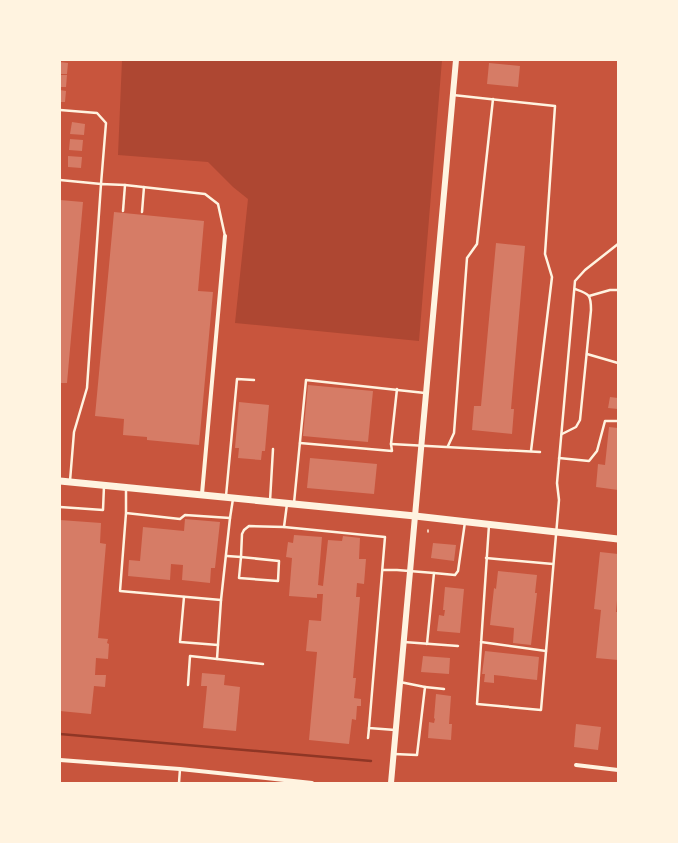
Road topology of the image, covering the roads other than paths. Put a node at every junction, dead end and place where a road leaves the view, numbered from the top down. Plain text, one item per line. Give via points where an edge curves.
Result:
1 (456, 60) edge
2 (453, 95) junction
3 (493, 99) junction
4 (60, 110) edge
5 (60, 180) edge
6 (101, 184) junction
7 (125, 185) junction
8 (144, 187) junction
9 (123, 211) dead end
10 (142, 212) dead end
11 (225, 236) joint
12 (618, 244) edge
13 (575, 289) junction
14 (618, 290) edge
15 (589, 296) junction
16 (587, 354) junction
17 (618, 363) edge
18 (254, 380) dead end
19 (397, 390) junction
20 (426, 393) junction
21 (618, 421) edge
22 (561, 434) junction
23 (300, 443) junction
24 (391, 444) junction
25 (421, 446) junction
26 (448, 446) junction
27 (273, 450) dead end
28 (531, 451) junction
29 (540, 452) dead end
30 (559, 458) junction
31 (60, 480) edge
32 (70, 482) junction
33 (104, 485) junction
34 (126, 487) junction
35 (202, 494) junction
36 (229, 497) junction
37 (270, 501) junction
38 (290, 503) junction
39 (60, 507) edge
40 (126, 513) junction
41 (415, 516) junction
42 (230, 518) junction
43 (465, 521) junction
44 (489, 524) junction
45 (284, 527) junction
46 (556, 532) junction
47 (618, 539) edge
48 (227, 556) junction
49 (241, 557) junction
50 (486, 558) junction
51 (554, 564) junction
52 (382, 570) junction
53 (409, 571) junction
54 (434, 573) junction
55 (184, 597) junction
56 (222, 600) junction
57 (403, 642) junction
58 (481, 642) junction
59 (427, 644) junction
60 (218, 645) junction
61 (458, 646) dead end
62 (546, 651) junction
63 (217, 659) junction
64 (263, 664) dead end
65 (399, 682) junction
66 (188, 685) dead end
67 (425, 687) junction
68 (444, 689) dead end
69 (369, 728) junction
70 (395, 730) junction
71 (368, 738) dead end
72 (394, 754) junction
73 (60, 760) edge
74 (576, 765) dead end
75 (180, 770) junction
76 (618, 770) edge
77 (179, 783) edge
78 (312, 783) edge
79 (391, 783) edge

1 - 2 street
2 - 3 lane
2 - 20 street
3 - 26 lane via 477,244 467,258 454,433
3 - 28 lane via 555,106 545,254 552,277
4 - 6 lane via 97,113 106,123
5 - 6 lane
6 - 7 lane
6 - 32 lane via 87,388 74,432
7 - 8 lane
7 - 9 lane
8 - 10 lane
8 - 11 lane via 205,194 218,204
11 - 35 street
12 - 13 lane via 585,270 575,281
13 - 15 lane
13 - 22 lane
14 - 15 lane
15 - 16 lane via 591,310
16 - 17 lane
16 - 22 lane via 580,420 576,426
18 - 36 lane via 237,379
19 - 20 lane
19 - 23 lane via 306,380
19 - 24 lane
20 - 25 street
21 - 30 lane via 605,421 597,451 589,461
22 - 30 lane
23 - 24 lane via 392,451
23 - 38 lane
24 - 25 lane
25 - 26 lane
25 - 41 street
26 - 28 lane
27 - 37 lane
28 - 29 lane
30 - 46 lane
31 - 32 main road
32 - 33 main road
33 - 34 main road
33 - 39 lane via 103,510
34 - 35 main road
34 - 40 lane
35 - 36 main road
36 - 37 main road
36 - 42 lane
37 - 38 main road
38 - 41 main road
38 - 45 lane
40 - 42 lane via 180,519 185,515
40 - 55 lane via 120,591
41 - 43 main road
41 - 53 street
42 - 48 lane
43 - 44 main road
43 - 54 lane via 458,571 454,575
44 - 46 main road
44 - 50 lane
45 - 49 lane via 249,526 242,534
45 - 52 lane via 385,537
46 - 47 main road
46 - 51 lane
48 - 49 lane
48 - 56 lane
49 - 49 lane via 279,561 278,581 239,578
50 - 51 lane
50 - 58 lane
51 - 62 lane
52 - 53 lane
52 - 69 lane
53 - 54 lane
53 - 57 street
54 - 59 lane
55 - 56 lane
55 - 60 lane via 180,642
56 - 60 lane
57 - 59 lane
57 - 65 street
58 - 62 lane
58 - 62 lane via 477,704 541,710
59 - 61 lane
60 - 63 lane
63 - 64 lane
63 - 66 lane via 190,656
65 - 67 lane
65 - 70 street
67 - 68 lane
67 - 72 lane via 417,755
69 - 70 lane
69 - 71 lane
70 - 72 street
72 - 79 street
73 - 75 street
74 - 76 street
75 - 77 lane
75 - 78 street

